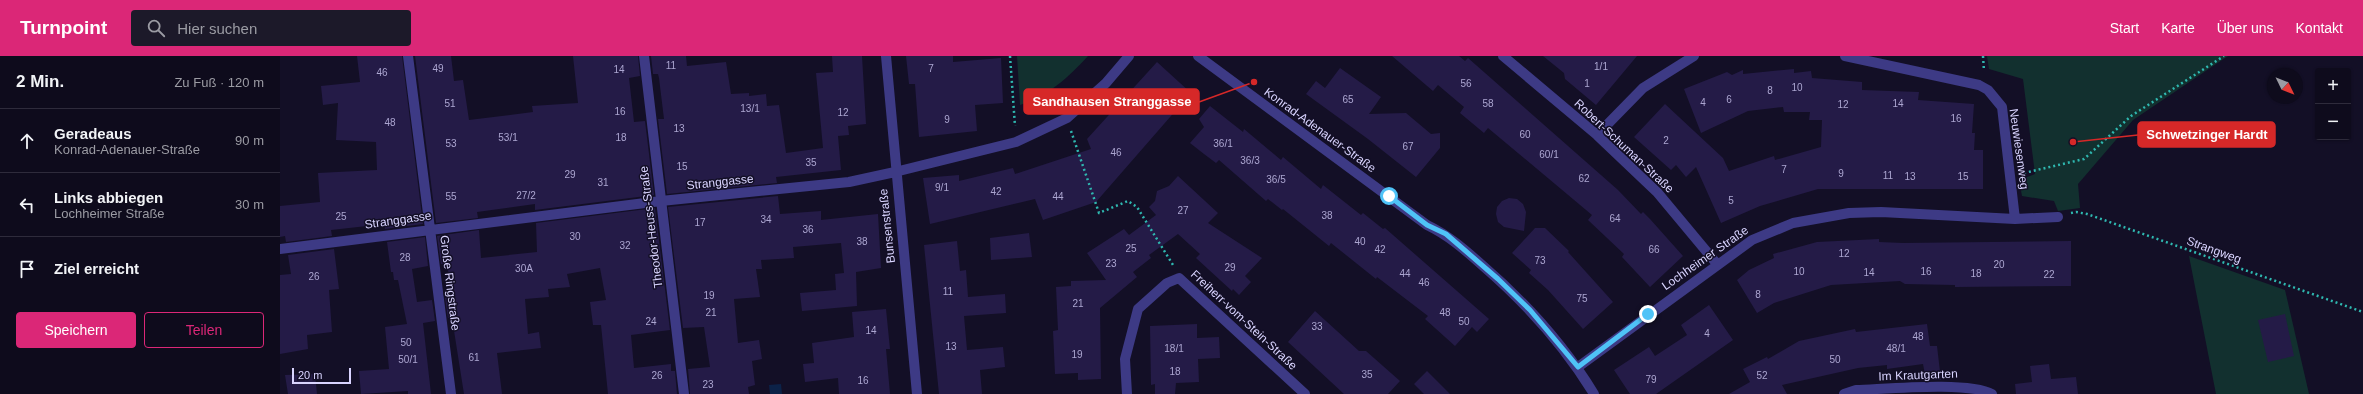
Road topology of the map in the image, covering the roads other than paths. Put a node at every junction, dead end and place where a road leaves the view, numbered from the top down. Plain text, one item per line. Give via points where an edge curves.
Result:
1 (408, 56) edge
2 (644, 56) edge
3 (886, 56) edge
4 (1129, 56) edge
5 (1198, 56) edge
6 (1503, 56) edge
7 (1694, 56) edge
8 (1845, 56) edge
9 (1597, 135) junction
10 (895, 172) junction
11 (661, 201) junction
12 (2058, 217) road end
13 (2015, 219) junction
14 (430, 229) junction
15 (280, 249) edge
16 (1716, 264) junction
17 (1578, 367) junction
18 (451, 394) edge
19 (684, 394) edge
20 (917, 394) edge
21 (1127, 394) edge
22 (1305, 394) edge
23 (1594, 394) edge
24 (1844, 394) edge
25 (1992, 394) edge

1 - 14 street, Große Ringstraße
2 - 11 street, Theodor-Heuss-Straße
3 - 10 street, Bunsenstraße
4 - 10 street, Stranggasse via 1106,83 1067,118 1016,142
5 - 17 street, Konrad-Adenauer-Straße via 1427,225 1446,234 1530,310
6 - 9 street, Robert-Schuman-Straße
7 - 9 street via 1643,88
8 - 13 street, Neuwiesenweg via 1979,85 1988,90 2002,107
9 - 16 street, Robert-Schuman-Straße via 1657,192
10 - 11 street, Stranggasse via 849,182
10 - 20 street, Bunsenstraße
11 - 14 street, Stranggasse
11 - 19 street, Theodor-Heuss-Straße
12 - 13 street, Lochheimer Straße
13 - 16 street, Lochheimer Straße via 1881,212 1849,214 1793,223 1752,240
14 - 15 street, Stranggasse
14 - 18 street, Große Ringstraße
16 - 17 street, Lochheimer Straße
17 - 23 street, Konrad-Adenauer-Straße
21 - 22 street, Freiherr-vom-Stein-Straße via 1125,358 1138,308 1167,283 1179,278
24 - 25 street, Im Krautgarten via 1856,390 1966,387 1986,390

